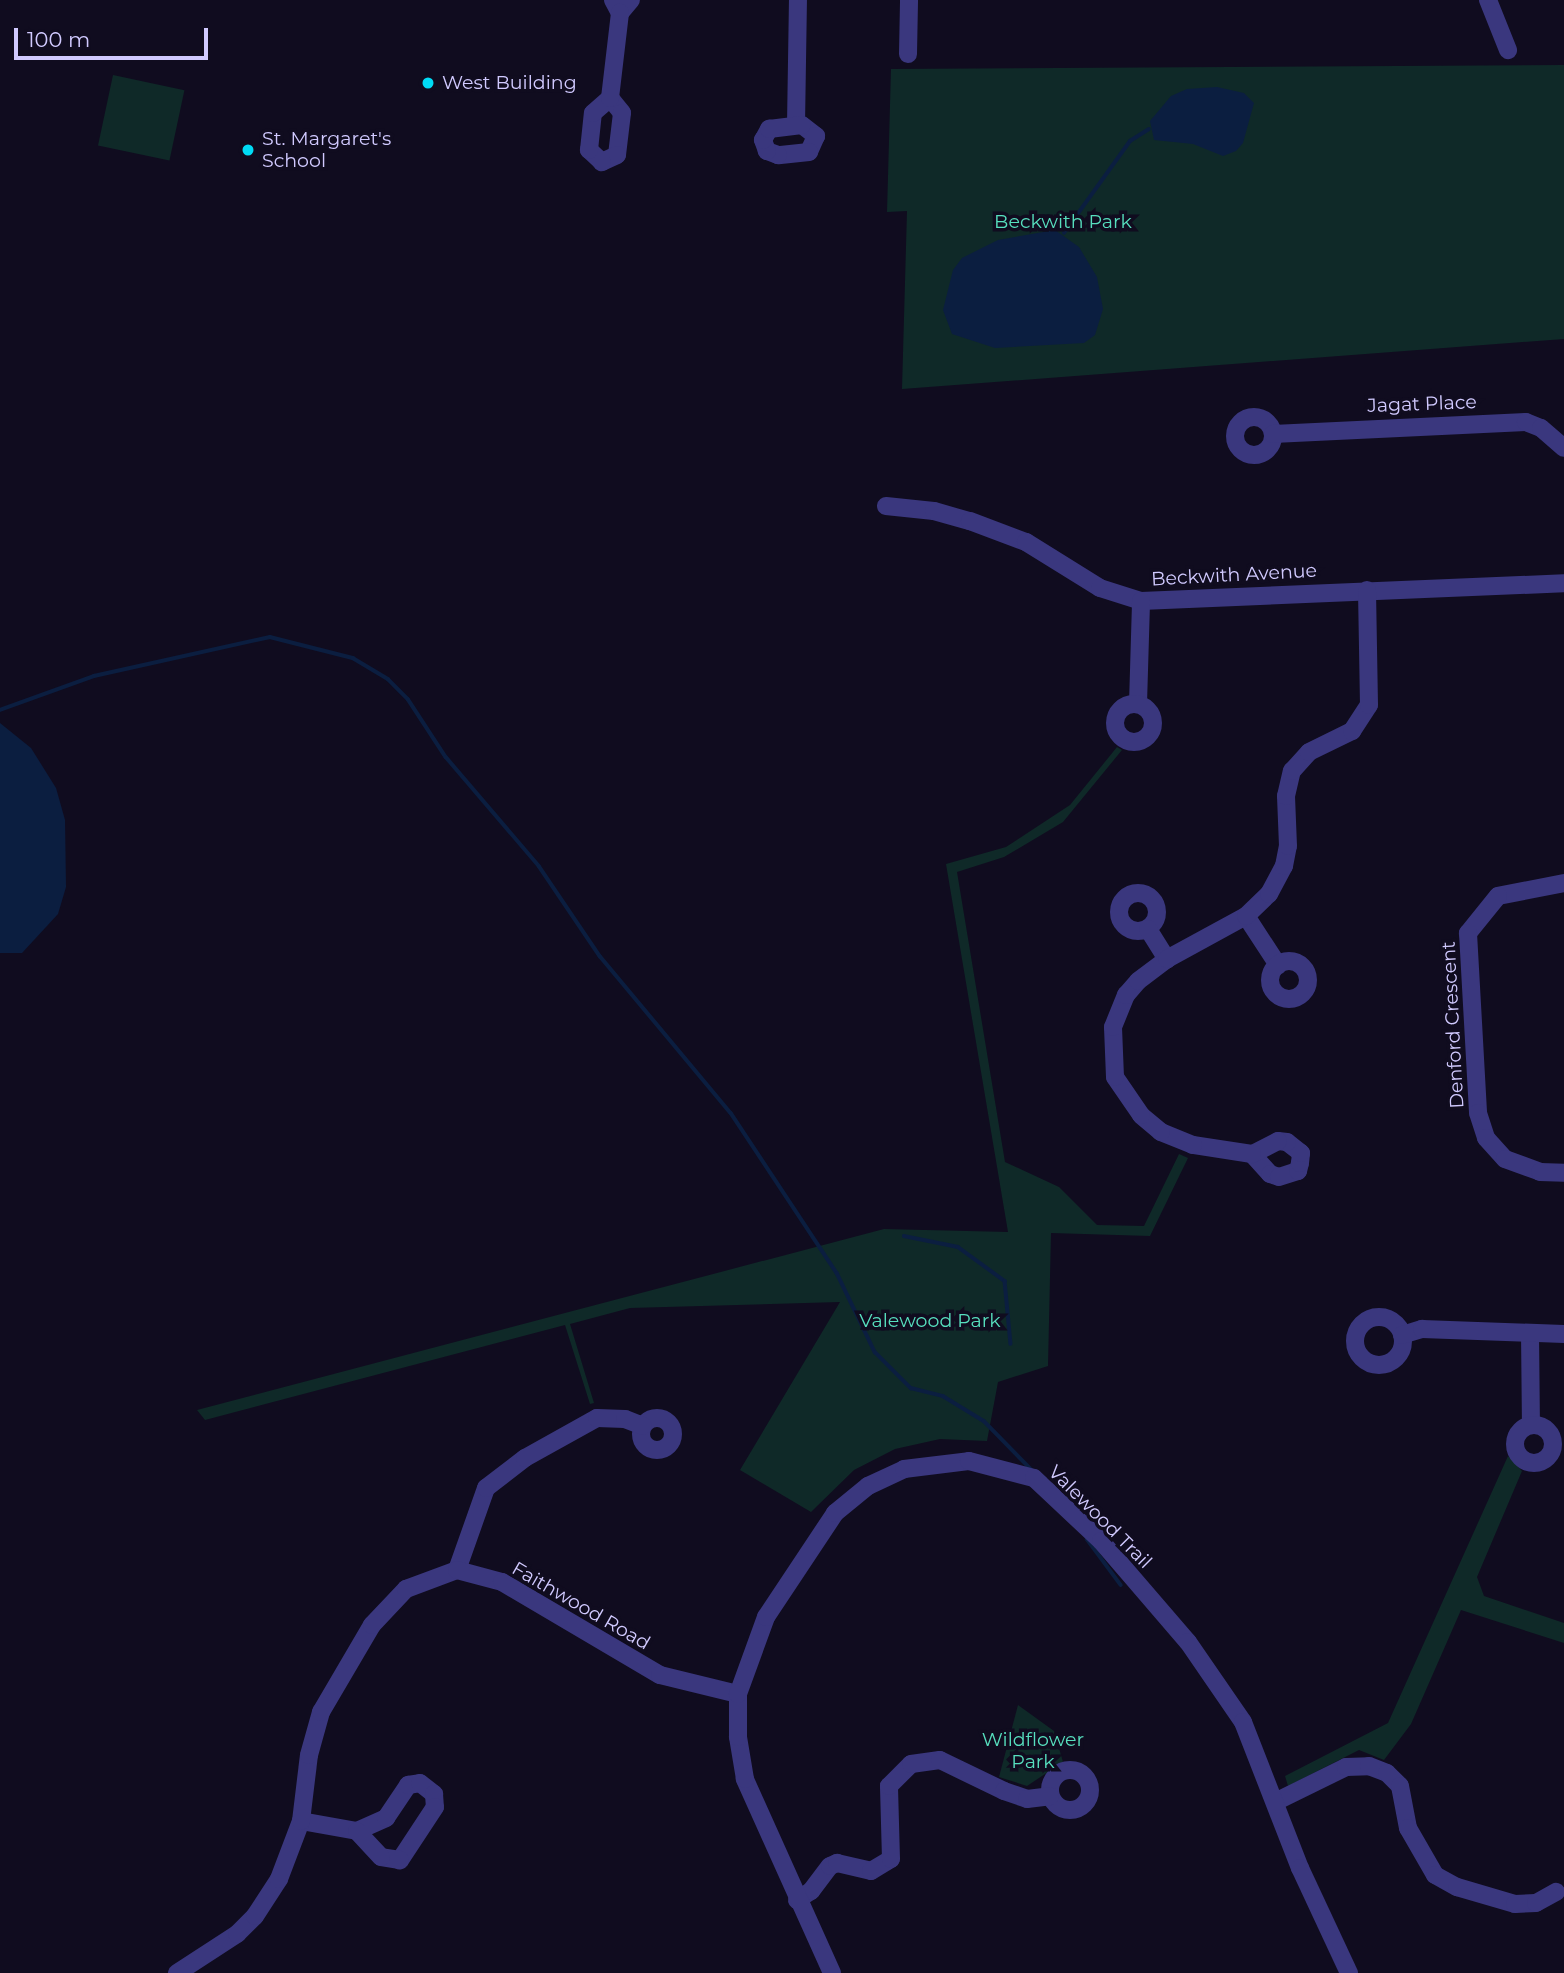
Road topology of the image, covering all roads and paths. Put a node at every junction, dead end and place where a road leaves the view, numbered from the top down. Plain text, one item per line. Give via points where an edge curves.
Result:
1 (798, 0) edge
2 (909, 0) edge
3 (1488, 0) edge
4 (621, 4) edge
5 (1508, 50) dead end
6 (908, 54) dead end
7 (610, 98) dead end
8 (796, 125) dead end
9 (1273, 434) dead end
10 (1564, 448) edge
11 (886, 506) dead end
12 (1564, 583) edge
13 (1367, 590) junction
14 (1141, 601) junction
15 (1138, 704) dead end
16 (1564, 883) edge
17 (1246, 916) junction
18 (1147, 929) dead end
19 (1167, 959) junction
20 (1278, 965) dead end
21 (1252, 1154) dead end
22 (1564, 1173) edge
23 (1530, 1333) junction
24 (1564, 1334) edge
25 (1402, 1335) dead end
26 (1531, 1425) dead end
27 (643, 1426) dead end
28 (457, 1570) junction
29 (738, 1694) junction
30 (1050, 1796) dead end
31 (1275, 1802) junction
32 (301, 1821) junction
33 (357, 1830) junction
34 (1556, 1892) dead end
35 (797, 1900) junction
36 (177, 1973) edge
37 (832, 1973) edge
38 (1349, 1973) edge

1 - 8 street
2 - 6 street
3 - 5 street
4 - 7 street
9 - 10 street, Jagat Place via 1526,422 1542,428
11 - 14 street, Beckwith Avenue via 934,511 970,521 1026,542 1100,588
12 - 13 street, Beckwith Avenue
13 - 14 street, Beckwith Avenue
13 - 17 street via 1369,705 1352,731 1309,752 1292,771 1286,796 1284,866 1269,894
14 - 15 street
16 - 22 street, Denford Crescent via 1498,896 1468,933 1478,1113 1486,1138 1506,1159 1540,1172
17 - 19 street
17 - 20 street
18 - 19 street
19 - 21 street via 1138,981 1118,1011 1111,1044 1115,1077 1141,1115 1161,1132 1193,1145
23 - 24 street
23 - 25 street via 1422,1329
23 - 26 street
27 - 28 street via 625,1419 597,1418 525,1458 486,1488
28 - 29 street, Faithwood Road via 502,1582 660,1675
28 - 32 street via 407,1589 372,1625 313,1734
29 - 31 street, Valewood Trail via 765,1616 835,1513 868,1486 904,1469 947,1461 1000,1466 1034,1478 1101,1541 1188,1642 1243,1722
29 - 35 street, Valewood Trail via 738,1737 745,1779
30 - 35 street via 1027,1799 940,1760 911,1763 898,1773 886,1800 891,1859 871,1871 837,1863 830,1866 811,1891
31 - 34 street via 1346,1767 1369,1766 1387,1773 1399,1786 1408,1828 1435,1875 1457,1887 1515,1904 1536,1903
31 - 38 street, Valewood Trail
32 - 33 street
32 - 36 street via 279,1879 256,1916 215,1951
33 - 33 street via 381,1857 400,1860 435,1807 434,1794 420,1783 408,1785 381,1823
35 - 37 street, Valewood Trail

